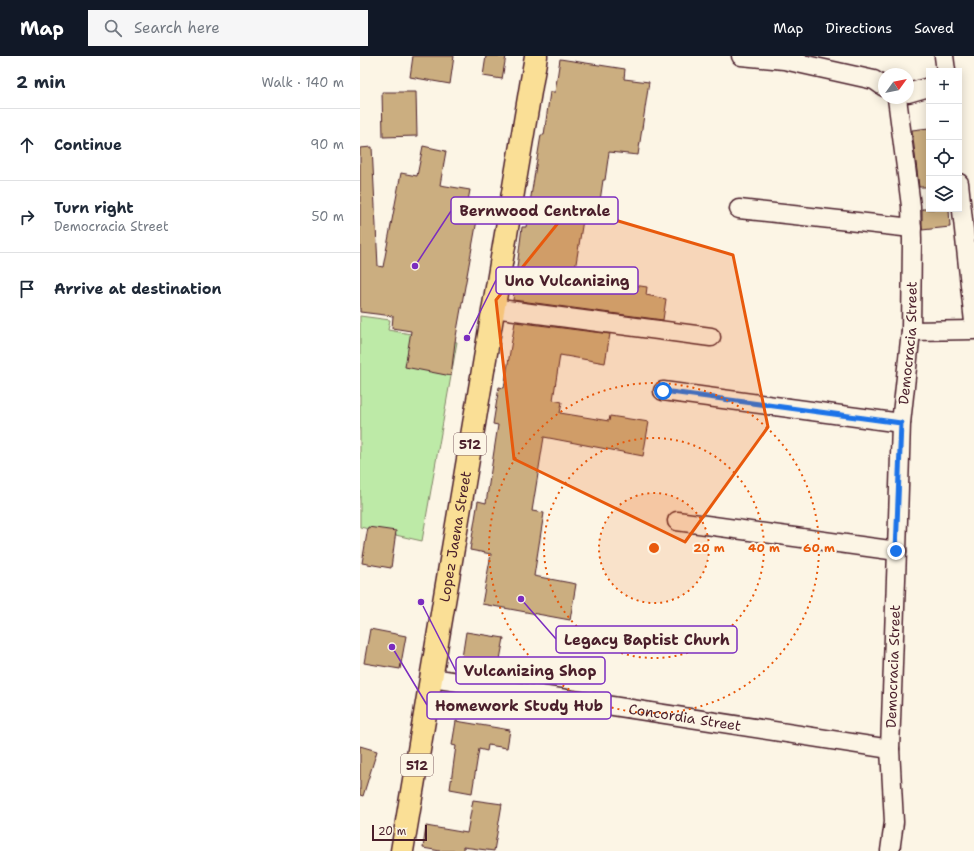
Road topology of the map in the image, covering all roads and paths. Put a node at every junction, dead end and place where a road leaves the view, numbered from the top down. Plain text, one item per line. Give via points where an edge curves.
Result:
1 (536, 56) edge
2 (741, 56) edge
3 (944, 56) edge
4 (824, 63) edge
5 (946, 68) edge
6 (878, 83) edge
7 (926, 88) edge
8 (914, 91) edge
9 (898, 104) edge
10 (739, 209) dead end
11 (962, 210) edge
12 (912, 228) junction
13 (493, 308) junction
14 (974, 322) edge
15 (974, 330) edge
16 (911, 331) junction
17 (710, 337) dead end
18 (663, 391) dead end
19 (901, 423) junction
20 (677, 521) dead end
21 (896, 551) junction
22 (432, 678) junction
23 (890, 749) junction
24 (402, 851) edge
25 (890, 851) edge

1 - 13 main road, Lopez Jaena Street / 512
2 - 4 street
3 - 5 street
4 - 6 street
7 - 8 street
9 - 12 street, Democracia Street
10 - 12 street
11 - 14 street
12 - 16 street, Democracia Street
13 - 17 street
13 - 22 main road, Lopez Jaena Street / 512
15 - 16 street
16 - 19 street, Democracia Street
18 - 19 street
19 - 21 street, Democracia Street
20 - 21 street
21 - 23 street, Democracia Street
22 - 23 street, Concordia Street
22 - 24 main road, Lopez Jaena Street / 512
23 - 25 street, Democracia Street via 894,822

